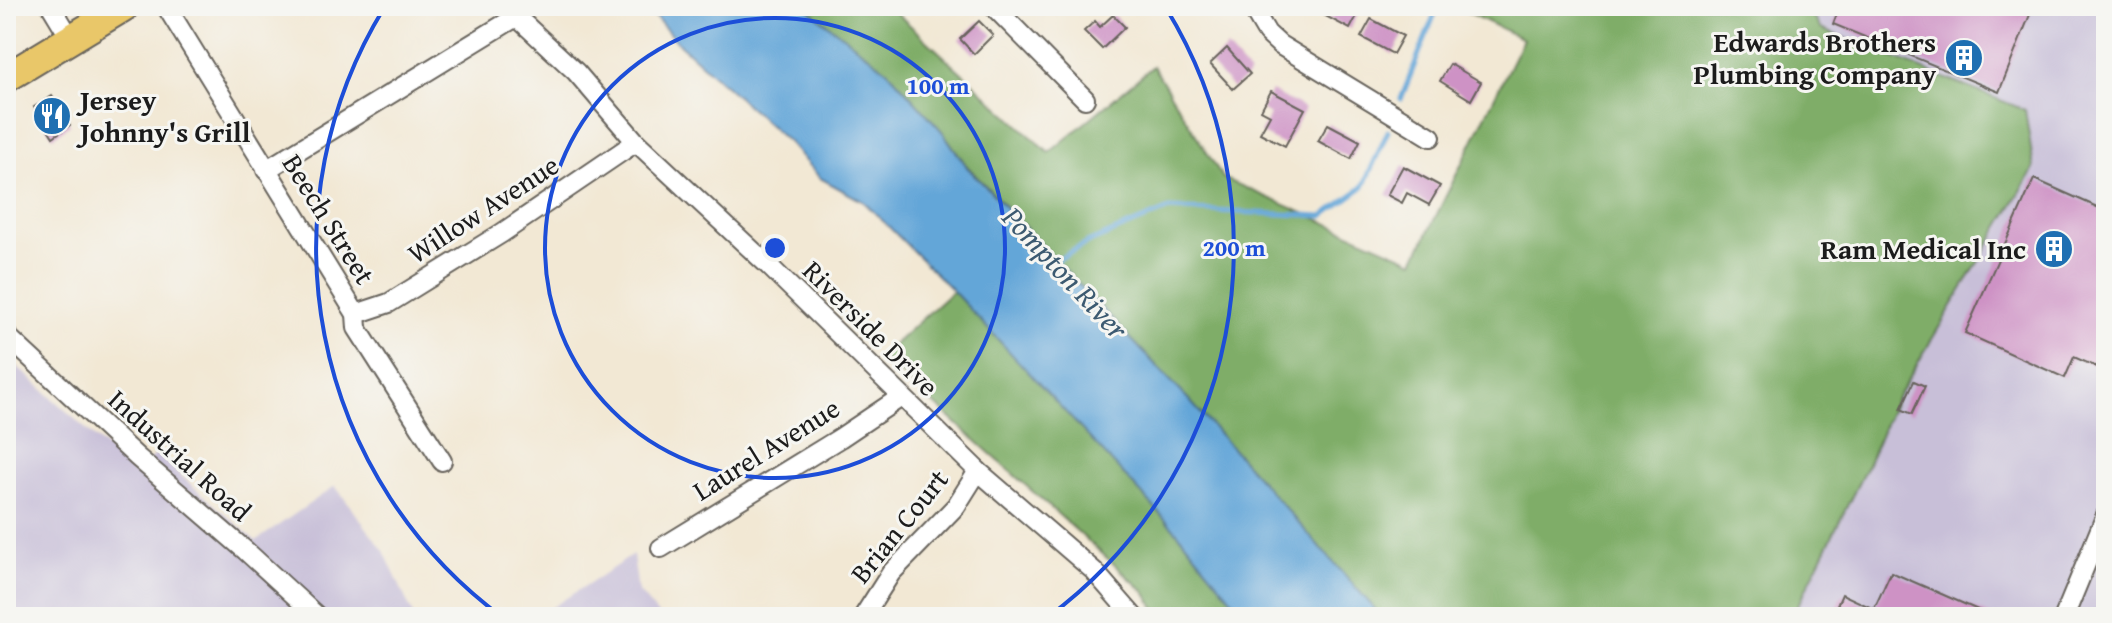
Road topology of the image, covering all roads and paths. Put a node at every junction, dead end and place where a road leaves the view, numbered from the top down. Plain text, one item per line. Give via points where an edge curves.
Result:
1 (51, 6) edge
2 (125, 6) edge
3 (166, 6) edge
4 (993, 6) edge
5 (1251, 6) edge
6 (510, 11) edge
7 (71, 39) junction
8 (6, 78) edge
9 (1085, 99) dead end
10 (1431, 137) dead end
11 (636, 142) junction
12 (266, 170) junction
13 (356, 314) junction
14 (6, 335) edge
15 (901, 397) junction
16 (442, 461) dead end
17 (978, 471) junction
18 (2106, 515) edge
19 (661, 548) dead end
20 (318, 617) edge
21 (863, 617) edge
22 (1134, 617) edge
23 (2064, 617) edge

1 - 7 street
2 - 7 main road
3 - 12 street, Beech Street
4 - 9 street
5 - 10 street via 1280,45
6 - 11 street, Riverside Drive via 576,72
6 - 12 street
7 - 8 main road
11 - 13 street, Willow Avenue via 389,303
11 - 15 street, Riverside Drive
12 - 13 street, Beech Street
13 - 16 street, Beech Street via 357,328
14 - 20 street, Industrial Road
15 - 17 street, Riverside Drive
15 - 19 street, Laurel Avenue
17 - 21 street, Brian Court via 956,506 891,573
17 - 22 street, Riverside Drive via 1094,571
18 - 23 street

